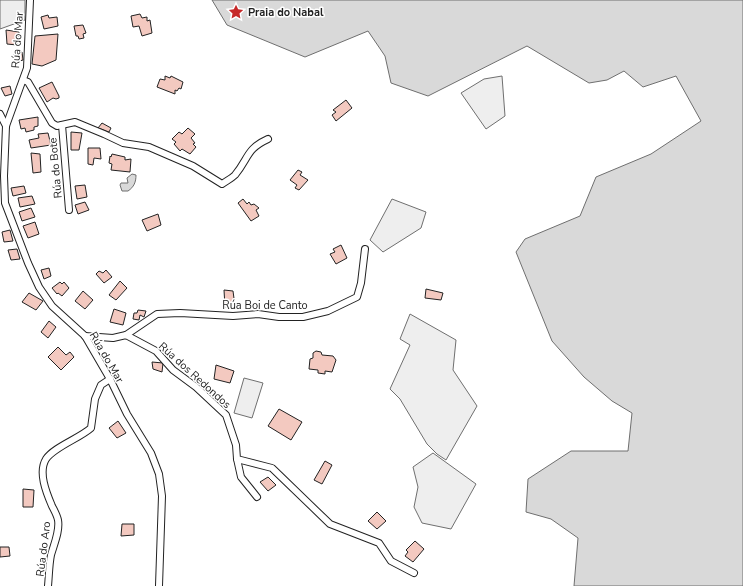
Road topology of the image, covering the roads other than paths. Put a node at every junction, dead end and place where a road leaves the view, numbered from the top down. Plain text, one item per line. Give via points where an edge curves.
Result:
1 (30, 0) edge
2 (23, 80) junction
3 (0, 114) edge
4 (62, 125) junction
5 (6, 126) junction
6 (268, 139) dead end
7 (2, 202) edge
8 (69, 210) dead end
9 (365, 249) dead end
10 (126, 335) junction
11 (85, 336) junction
12 (110, 379) junction
13 (238, 459) junction
14 (257, 497) dead end
15 (414, 573) dead end
16 (48, 586) edge
17 (159, 586) edge

1 - 2 street, Rúa do Mar via 27,68
2 - 4 street via 28,82 52,122 57,126
2 - 5 street, Rúa do Mar
3 - 5 street, Rúa do Mar
4 - 6 street via 75,122 123,143 149,147 193,166 222,184 234,176 257,144
4 - 8 street, Rúa do Bote
5 - 7 street, Rúa do Mar
7 - 11 street, Rúa do Mar via 39,287 52,306
9 - 10 street, Rúa Boi de Canto via 362,283 357,297 328,311 303,317 258,314 157,314
10 - 11 street via 113,338
10 - 13 street, Rúa dos Redondos via 156,350 172,370 196,387 226,415
11 - 12 street, Rúa do Mar
12 - 16 street, Rúa do Aro via 101,385 95,399 91,428 50,454 45,460 43,480 58,520 56,539 50,557
12 - 17 street, Rúa do Mar via 127,414 151,453 159,474 162,496
13 - 14 street, Rúa dos Redondos via 241,477
13 - 15 street via 272,468 330,524 379,543 391,561

